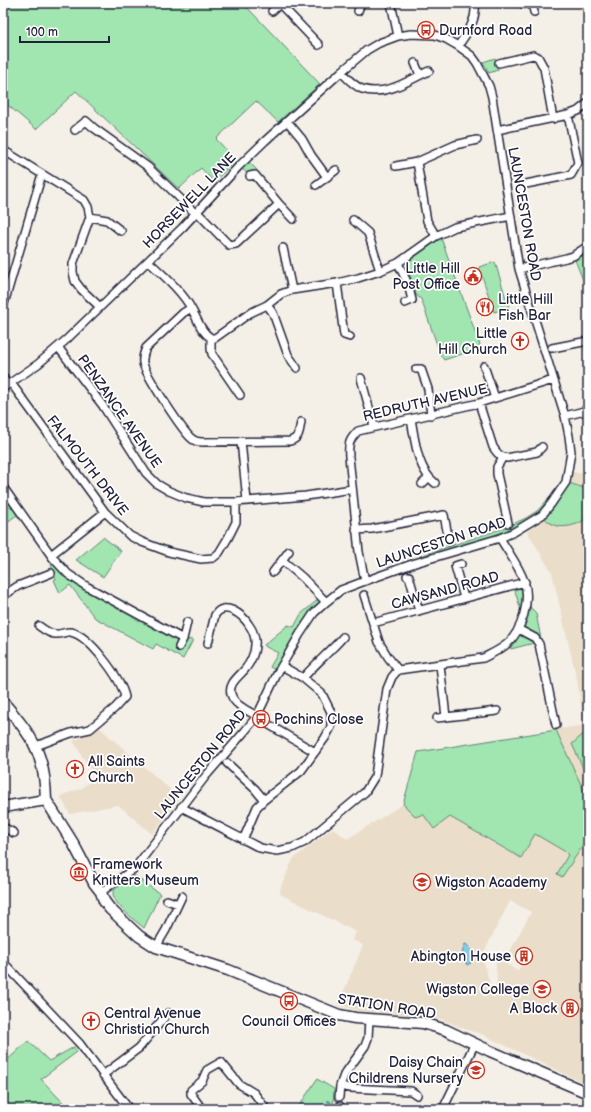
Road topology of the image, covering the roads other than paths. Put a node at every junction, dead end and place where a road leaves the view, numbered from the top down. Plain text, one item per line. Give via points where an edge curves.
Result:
1 (361, 3) edge
2 (391, 3) edge
3 (474, 3) edge
4 (532, 3) edge
5 (280, 4) edge
6 (272, 11) dead end
7 (358, 11) dead end
8 (534, 12) dead end
9 (398, 36) junction
10 (319, 45) dead end
11 (458, 46) junction
12 (499, 62) dead end
13 (415, 63) dead end
14 (429, 71) dead end
15 (340, 72) junction
16 (420, 75) junction
17 (588, 102) edge
18 (568, 115) junction
19 (553, 119) junction
20 (287, 122) junction
21 (75, 130) dead end
22 (497, 130) junction
23 (477, 140) dead end
24 (3, 150) edge
25 (417, 162) junction
26 (396, 166) dead end
27 (336, 170) dead end
28 (42, 174) junction
29 (254, 174) dead end
30 (327, 177) junction
31 (526, 184) dead end
32 (316, 185) dead end
33 (279, 204) junction
34 (196, 213) junction
35 (511, 216) junction
36 (90, 217) junction
37 (293, 219) dead end
38 (355, 225) dead end
39 (121, 231) dead end
40 (436, 236) junction
41 (588, 246) edge
42 (283, 248) dead end
43 (148, 261) junction
44 (398, 263) junction
45 (520, 269) junction
46 (380, 271) junction
47 (337, 283) junction
48 (6, 285) edge
49 (292, 290) junction
50 (405, 303) dead end
51 (267, 305) junction
52 (3, 307) edge
53 (100, 307) junction
54 (191, 308) junction
55 (345, 336) dead end
56 (211, 338) junction
57 (588, 341) edge
58 (58, 347) junction
59 (552, 348) dead end
60 (484, 366) dead end
61 (297, 368) dead end
62 (416, 369) dead end
63 (3, 377) edge
64 (361, 378) dead end
65 (553, 380) junction
66 (231, 382) junction
67 (7, 385) edge
68 (224, 387) dead end
69 (240, 395) dead end
70 (495, 398) junction
71 (479, 403) junction
72 (588, 410) edge
73 (431, 415) junction
74 (565, 416) junction
75 (411, 419) junction
76 (301, 422) dead end
77 (374, 426) junction
78 (242, 441) junction
79 (542, 447) dead end
80 (503, 457) junction
81 (428, 478) junction
82 (435, 483) dead end
83 (422, 484) dead end
84 (3, 487) edge
85 (352, 489) junction
86 (247, 501) junction
87 (236, 502) junction
88 (105, 512) junction
89 (508, 523) dead end
90 (356, 530) junction
91 (500, 538) junction
92 (449, 541) dead end
93 (289, 551) dead end
94 (51, 555) junction
95 (282, 560) junction
96 (461, 564) dead end
97 (273, 572) dead end
98 (51, 573) dead end
99 (410, 576) dead end
100 (364, 581) junction
101 (525, 582) junction
102 (364, 595) dead end
103 (3, 596) edge
104 (464, 598) junction
105 (326, 602) junction
106 (418, 611) junction
107 (187, 622) dead end
108 (373, 623) junction
109 (39, 626) dead end
110 (518, 629) junction
111 (52, 633) junction
112 (344, 637) dead end
113 (183, 639) junction
114 (49, 641) dead end
115 (208, 643) dead end
116 (179, 647) dead end
117 (440, 665) junction
118 (282, 666) junction
119 (398, 670) junction
120 (303, 678) junction
121 (3, 702) edge
122 (497, 711) dead end
123 (256, 716) junction
124 (446, 717) junction
125 (437, 718) dead end
126 (266, 723) dead end
127 (556, 726) dead end
128 (36, 746) junction
129 (315, 752) junction
130 (227, 764) dead end
131 (46, 800) junction
132 (264, 800) junction
133 (3, 807) edge
134 (181, 808) junction
135 (3, 827) edge
136 (14, 833) dead end
137 (243, 840) junction
138 (101, 892) junction
139 (182, 896) dead end
140 (167, 900) dead end
141 (178, 904) junction
142 (156, 947) junction
143 (3, 962) edge
144 (168, 1013) dead end
145 (369, 1019) junction
146 (475, 1043) junction
147 (103, 1075) junction
148 (340, 1086) junction
149 (588, 1094) edge
150 (417, 1095) dead end
151 (339, 1097) dead end
152 (129, 1109) edge
153 (202, 1109) edge
154 (266, 1109) edge
155 (443, 1109) edge

1 - 7 street
2 - 9 street
3 - 11 street via 476,10 473,23
4 - 8 street
5 - 6 street
5 - 10 street
9 - 11 street, LAUNCESTON ROAD via 420,33 435,35
9 - 15 street, HORSEWELL LANE via 367,50
11 - 22 street, LAUNCESTON ROAD via 472,56 489,86
12 - 19 street via 533,55 538,57 544,68
13 - 16 street
14 - 16 street
15 - 16 street via 354,85 374,91 390,89
15 - 20 street, HORSEWELL LANE
17 - 18 street via 578,111
18 - 19 street
18 - 31 street via 578,163 571,175
19 - 22 street
20 - 30 street via 302,139
20 - 34 street, HORSEWELL LANE via 239,166
21 - 34 street via 88,118 148,167
22 - 35 street, LAUNCESTON ROAD
23 - 25 street via 467,146 455,145
24 - 28 street
25 - 26 street
25 - 40 street via 427,221
27 - 30 street
28 - 36 street via 84,200
28 - 48 street
29 - 33 street
30 - 32 street
33 - 34 street via 233,248
33 - 37 street
34 - 43 street, HORSEWELL LANE
35 - 40 street via 455,227
35 - 45 street, LAUNCESTON ROAD
36 - 39 street via 107,220
36 - 53 street via 73,264 73,272 75,281 81,289
38 - 46 street via 368,233
40 - 44 street
41 - 45 street via 572,256
42 - 49 street
43 - 53 street, HORSEWELL LANE
43 - 54 street via 174,286
44 - 46 street
44 - 50 street via 413,300
45 - 65 street, LAUNCESTON ROAD
46 - 47 street
47 - 49 street
47 - 55 street
48 - 52 street
49 - 51 street via 281,294
51 - 56 street via 250,313 215,338
51 - 61 street via 273,313 288,355
53 - 58 street, HORSEWELL LANE
54 - 56 street via 203,331
54 - 78 street via 146,348 142,356 144,368 192,439 202,442
56 - 66 street via 212,354
57 - 59 street
58 - 67 street, HORSEWELL LANE
58 - 87 street, PENZANCE AVENUE via 103,406 146,473 157,484 186,498 204,502
60 - 70 street
62 - 73 street via 421,369 428,389
63 - 67 street, FALMOUTH DRIVE
64 - 77 street
65 - 70 street, REDRUTH AVENUE
65 - 74 street, LAUNCESTON ROAD
66 - 68 street
66 - 69 street
67 - 88 street, FALMOUTH DRIVE
70 - 71 street, REDRUTH AVENUE
71 - 73 street, REDRUTH AVENUE
71 - 80 street via 493,447
72 - 74 street
73 - 75 street, REDRUTH AVENUE
74 - 91 street, LAUNCESTON ROAD via 570,452 566,482 542,515
75 - 77 street, REDRUTH AVENUE
75 - 81 street via 422,465
76 - 78 street via 299,435 290,441
77 - 85 street, REDRUTH AVENUE via 358,431 348,445
78 - 86 street
79 - 80 street via 537,452
80 - 89 street via 497,467 497,474 509,513
81 - 82 street
81 - 83 street
84 - 94 street
85 - 86 street, PENZANCE AVENUE
85 - 90 street, REDRUTH AVENUE
86 - 87 street, PENZANCE AVENUE
87 - 88 street, FALMOUTH DRIVE via 236,522 228,538 219,553 205,560 169,552 142,542 130,536
88 - 94 street
90 - 92 street via 372,529 443,512
90 - 100 street, REDRUTH AVENUE
91 - 100 street, LAUNCESTON ROAD
91 - 101 street
93 - 95 street
94 - 113 street via 68,574 86,586
95 - 97 street
95 - 105 street
96 - 104 street via 455,566
98 - 103 street via 18,586
99 - 106 street
100 - 105 street, LAUNCESTON ROAD via 341,590
101 - 104 street, CAWSAND ROAD
101 - 110 street via 527,604
102 - 108 street
104 - 106 street, CAWSAND ROAD
105 - 118 street, LAUNCESTON ROAD via 310,618
106 - 108 street, CAWSAND ROAD
107 - 113 street
108 - 119 street via 379,642
109 - 111 street
110 - 117 street via 508,643 494,653 483,658
110 - 127 street via 535,638 538,644
111 - 114 street
111 - 128 street via 70,632 80,636 107,663 123,688 125,697 90,729
112 - 120 street via 315,663
113 - 116 street
115 - 123 street via 215,615 222,608 229,608 249,624 255,645 246,668 232,678 231,694 245,710
117 - 119 street
117 - 124 street
118 - 120 street
118 - 123 street, LAUNCESTON ROAD
119 - 137 street via 386,689 375,776 365,792 306,842 292,848 276,851 260,848
120 - 129 street via 322,694 331,712 331,727
121 - 128 main road
122 - 124 street
123 - 134 street, LAUNCESTON ROAD
124 - 125 street
126 - 129 street
128 - 131 main road via 46,782
129 - 132 street via 301,772
130 - 132 street
131 - 133 main road
131 - 138 main road, STATION ROAD
132 - 137 street via 257,807
134 - 137 street
134 - 138 street, LAUNCESTON ROAD via 134,868
135 - 136 street
138 - 142 main road, STATION ROAD via 110,909 131,930
139 - 141 street
140 - 141 street
141 - 142 street
142 - 145 main road, STATION ROAD via 228,970 334,1013
143 - 147 street via 80,1044
144 - 147 street via 139,1048
145 - 146 main road, STATION ROAD via 423,1023
145 - 148 street via 365,1046 344,1075
146 - 149 main road, STATION ROAD
146 - 155 street
147 - 152 street
148 - 150 street via 411,1091
148 - 151 street
153 - 154 street via 191,1094 191,1090 202,1081 207,1070 221,1062 239,1084 254,1093

